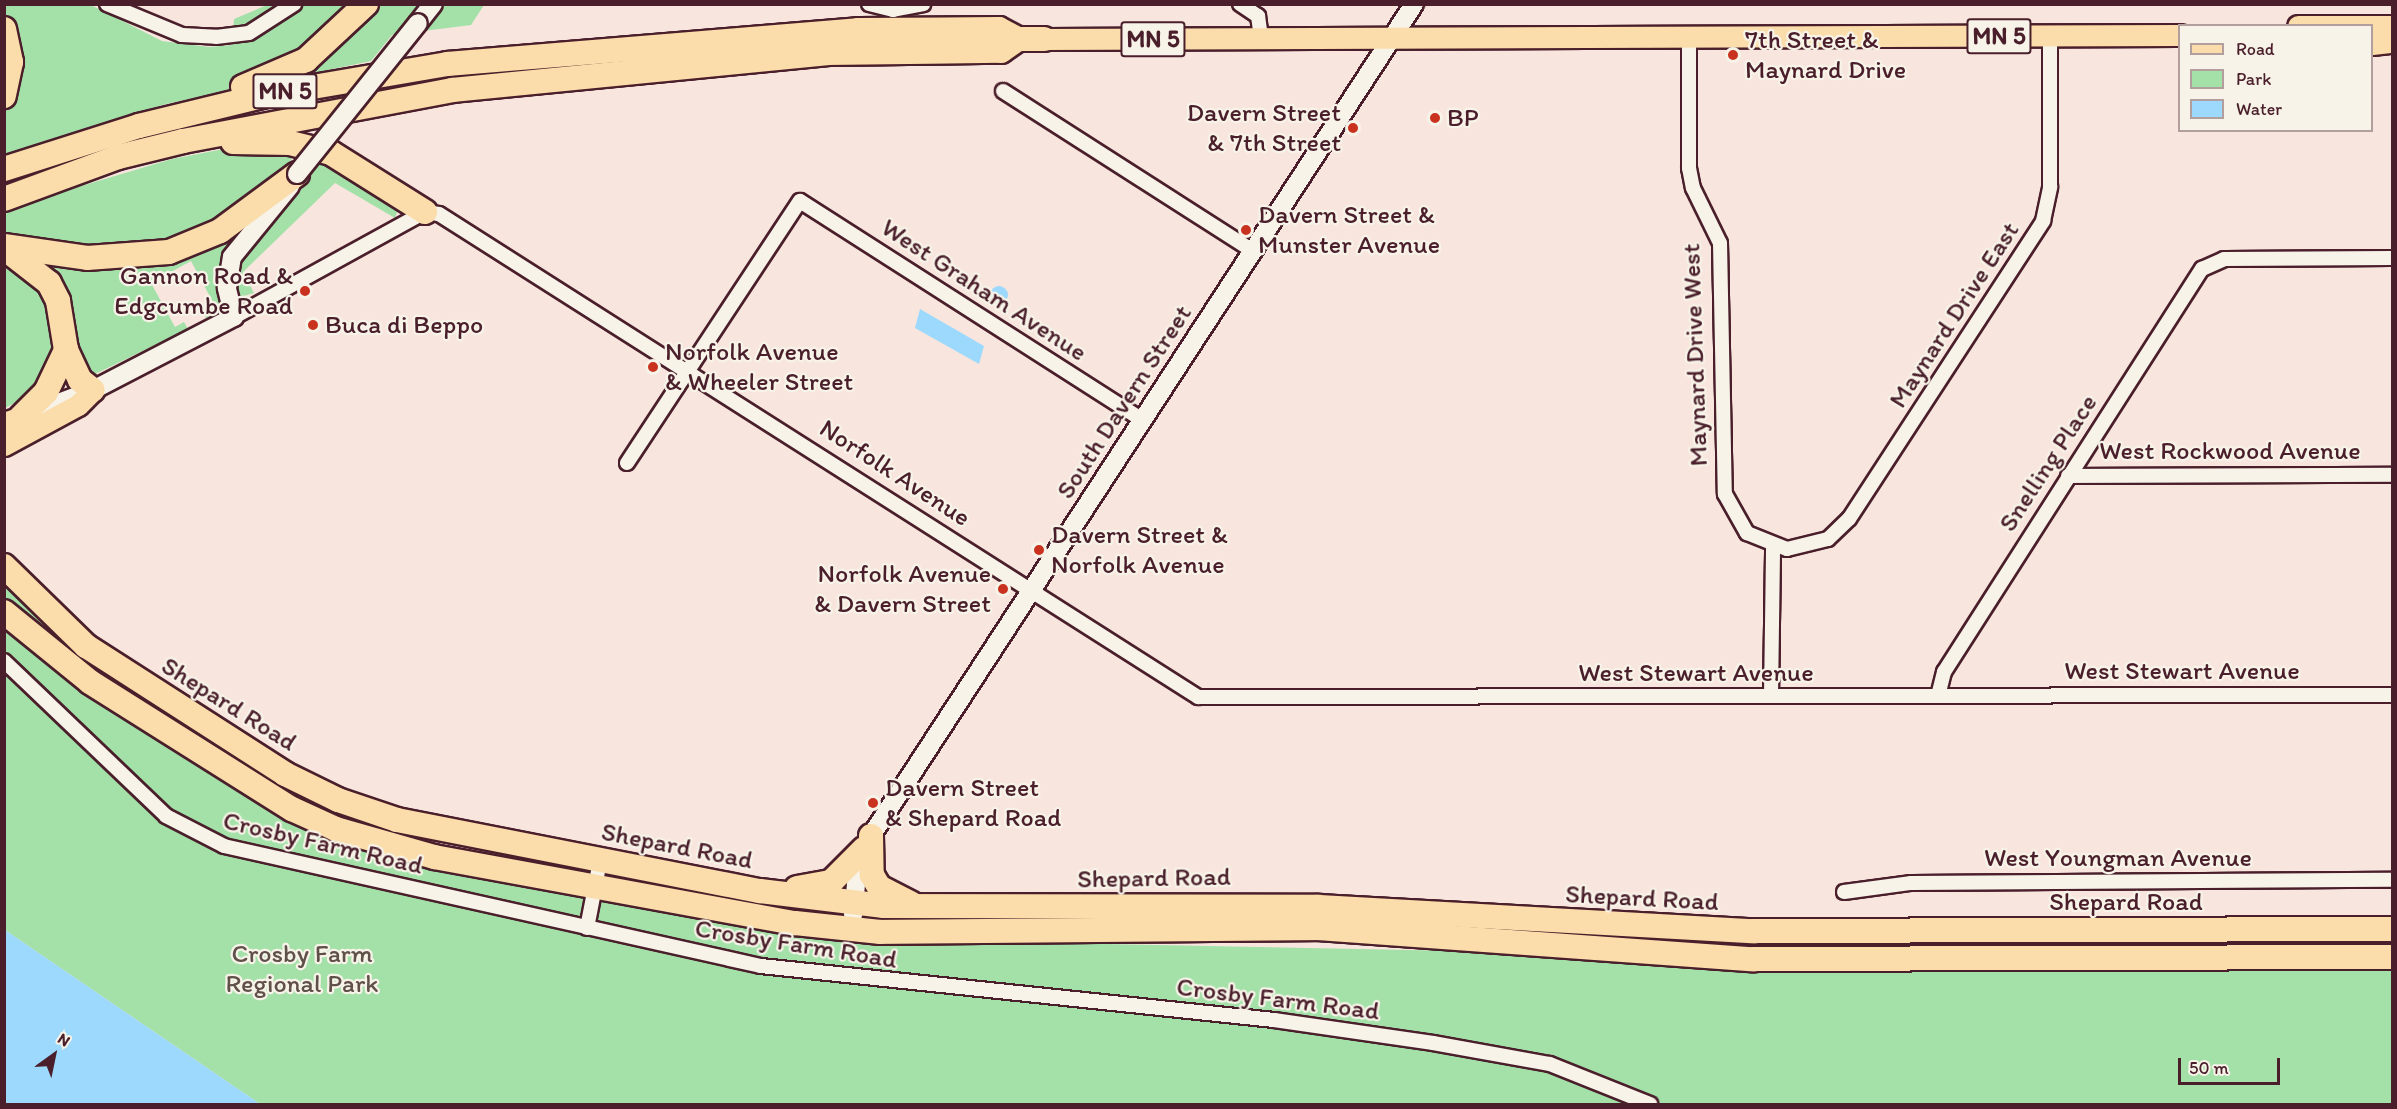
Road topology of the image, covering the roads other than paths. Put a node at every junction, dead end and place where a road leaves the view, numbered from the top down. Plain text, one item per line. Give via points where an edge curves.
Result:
1 (107, 4) edge
2 (294, 4) edge
3 (366, 4) edge
4 (432, 4) edge
5 (868, 4) edge
6 (923, 4) edge
7 (1239, 4) edge
8 (1414, 4) edge
9 (2373, 26) edge
10 (2392, 26) edge
11 (4, 29) edge
12 (2050, 35) junction
13 (2178, 35) edge
14 (1689, 37) junction
15 (1261, 38) junction
16 (1018, 39) junction
17 (1044, 39) joint
18 (1393, 39) junction
19 (2392, 42) edge
20 (2373, 44) edge
21 (1003, 91) dead end
22 (4, 96) edge
23 (188, 114) junction
24 (183, 141) junction
25 (4, 169) edge
26 (297, 174) junction
27 (4, 199) edge
28 (425, 212) junction
29 (4, 247) edge
30 (1253, 251) junction
31 (2392, 258) edge
32 (234, 317) junction
33 (66, 350) junction
34 (688, 369) junction
35 (93, 390) junction
36 (13, 420) edge
37 (1142, 420) junction
38 (4, 446) edge
39 (627, 463) dead end
40 (2392, 475) edge
41 (2068, 476) junction
42 (1773, 548) junction
43 (4, 566) edge
44 (1032, 590) junction
45 (4, 612) edge
46 (4, 661) edge
47 (2392, 695) edge
48 (1771, 696) junction
49 (1938, 696) junction
50 (868, 843) junction
51 (600, 861) junction
52 (2392, 880) edge
53 (596, 886) junction
54 (760, 891) junction
55 (1844, 892) dead end
56 (855, 903) junction
57 (922, 907) junction
58 (587, 928) junction
59 (2392, 929) edge
60 (852, 930) junction
61 (2392, 951) edge
62 (2355, 957) junction
63 (2392, 957) edge
64 (1650, 1104) edge

1 - 2 street via 182,35 249,33
3 - 23 highway via 306,60
4 - 26 street, bridge
5 - 6 street via 903,10
7 - 15 street via 1258,16
8 - 18 street, South Davern Street
9 - 10 main road
11 - 22 highway via 11,62
12 - 13 main road, MN 5
12 - 14 main road, MN 5
12 - 42 street, Maynard Drive East via 2050,187 2035,237 1849,519 1815,545
14 - 18 main road, MN 5
14 - 42 street, Maynard Drive West via 1689,168 1695,193 1720,243 1723,480 1737,521
15 - 17 main road, MN 5
15 - 18 main road, MN 5
16 - 17 highway, MN 5
16 - 23 highway, MN 5 via 999,29 858,30 573,51 343,80
16 - 24 highway, MN 5 via 1001,51 756,58 452,90
18 - 30 street, South Davern Street
19 - 20 main road
21 - 30 street
23 - 25 highway, MN 5
24 - 27 highway, MN 5 via 118,157
24 - 28 highway via 305,145 343,159
26 - 29 highway via 220,231 169,252 87,258
26 - 32 street via 232,257 227,288
28 - 32 street
28 - 34 street, Norfolk Avenue via 455,221
29 - 33 highway via 49,283 58,301
30 - 37 street, South Davern Street
31 - 41 street, Snelling Place via 2211,262
32 - 35 street
33 - 35 highway via 80,380
33 - 36 highway via 45,392
34 - 37 street, West Graham Avenue via 800,201
34 - 39 street
34 - 44 street, Norfolk Avenue
35 - 36 street
35 - 38 main road via 78,405
37 - 44 street, South Davern Street
40 - 41 street, West Rockwood Avenue
41 - 49 street, Snelling Place via 1944,672
42 - 48 street
43 - 51 highway, Shepard Road via 86,646 302,783 397,820
44 - 48 street, West Stewart Avenue via 1184,693 1198,697
44 - 50 street, South Davern Street
45 - 53 highway, Shepard Road via 82,677 292,809 384,844
46 - 58 street, Crosby Farm Road via 153,805 204,840
47 - 49 street, West Stewart Avenue
48 - 49 street, West Stewart Avenue
50 - 54 highway via 831,882
50 - 56 street, South Davern Street
50 - 57 highway via 872,875 879,887
51 - 53 street
51 - 54 highway, Shepard Road
52 - 55 street, West Youngman Avenue via 1911,883
53 - 58 street
53 - 60 highway, Shepard Road
54 - 56 highway, Shepard Road
56 - 57 highway, Shepard Road
56 - 60 street, South Davern Street
57 - 59 highway, Shepard Road via 1309,906 1753,931
58 - 64 street, Crosby Farm Road via 848,979 1229,1015 1434,1043 1550,1064
60 - 62 highway, Shepard Road via 1316,928 1753,959
61 - 62 highway
62 - 63 highway, Shepard Road

